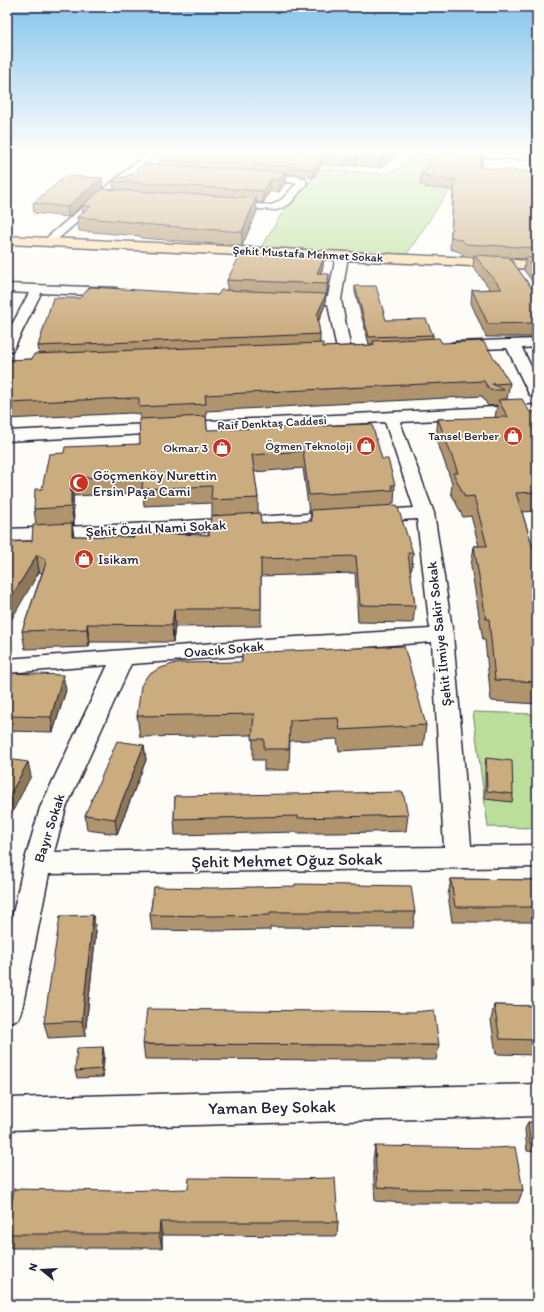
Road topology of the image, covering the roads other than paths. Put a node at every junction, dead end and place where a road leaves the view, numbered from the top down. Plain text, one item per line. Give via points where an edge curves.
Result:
1 (82, 212) edge
2 (7, 240) edge
3 (48, 242) junction
4 (342, 256) junction
5 (511, 264) junction
6 (537, 265) edge
7 (520, 276) edge
8 (7, 288) edge
9 (37, 289) junction
10 (131, 292) edge
11 (280, 298) edge
12 (334, 300) junction
13 (537, 343) edge
14 (513, 345) junction
15 (440, 347) edge
16 (7, 348) edge
17 (328, 351) edge
18 (537, 394) edge
19 (537, 410) edge
20 (391, 418) junction
21 (7, 436) edge
22 (425, 513) junction
23 (7, 535) edge
24 (442, 635) junction
25 (122, 658) junction
26 (7, 666) edge
27 (537, 856) edge
28 (458, 857) junction
29 (38, 863) junction
30 (7, 1009) edge
31 (537, 1100) edge
32 (7, 1114) edge

1 - 3 street
2 - 3 main road, Şehit Mustafa Mehmet Sokak
3 - 4 main road, Şehit Mustafa Mehmet Sokak
4 - 5 main road, Şehit Mustafa Mehmet Sokak
4 - 12 street
5 - 6 main road, Şehit Mustafa Mehmet Sokak
5 - 7 street
8 - 9 street
9 - 10 street
9 - 16 street
11 - 12 street
12 - 17 street via 350,350
13 - 14 street
14 - 15 street
14 - 18 street
19 - 20 street, Raif Denktaş Caddesi
20 - 21 street, Raif Denktaş Caddesi
20 - 22 street, Şehit İlmiye Sakir Sokak
22 - 23 street, Şehit Özdıl Nami Sokak
22 - 24 street, Şehit İlmiye Sakir Sokak
24 - 25 street, Ovacık Sokak
24 - 28 street, Şehit İlmiye Sakir Sokak
25 - 26 street, Ovacık Sokak
25 - 29 street, Bayır Sokak via 53,808
27 - 28 street, Şehit Mehmet Oğuz Sokak
28 - 29 street, Şehit Mehmet Oğuz Sokak
29 - 30 street, Bayır Sokak
31 - 32 street, Yaman Bey Sokak

